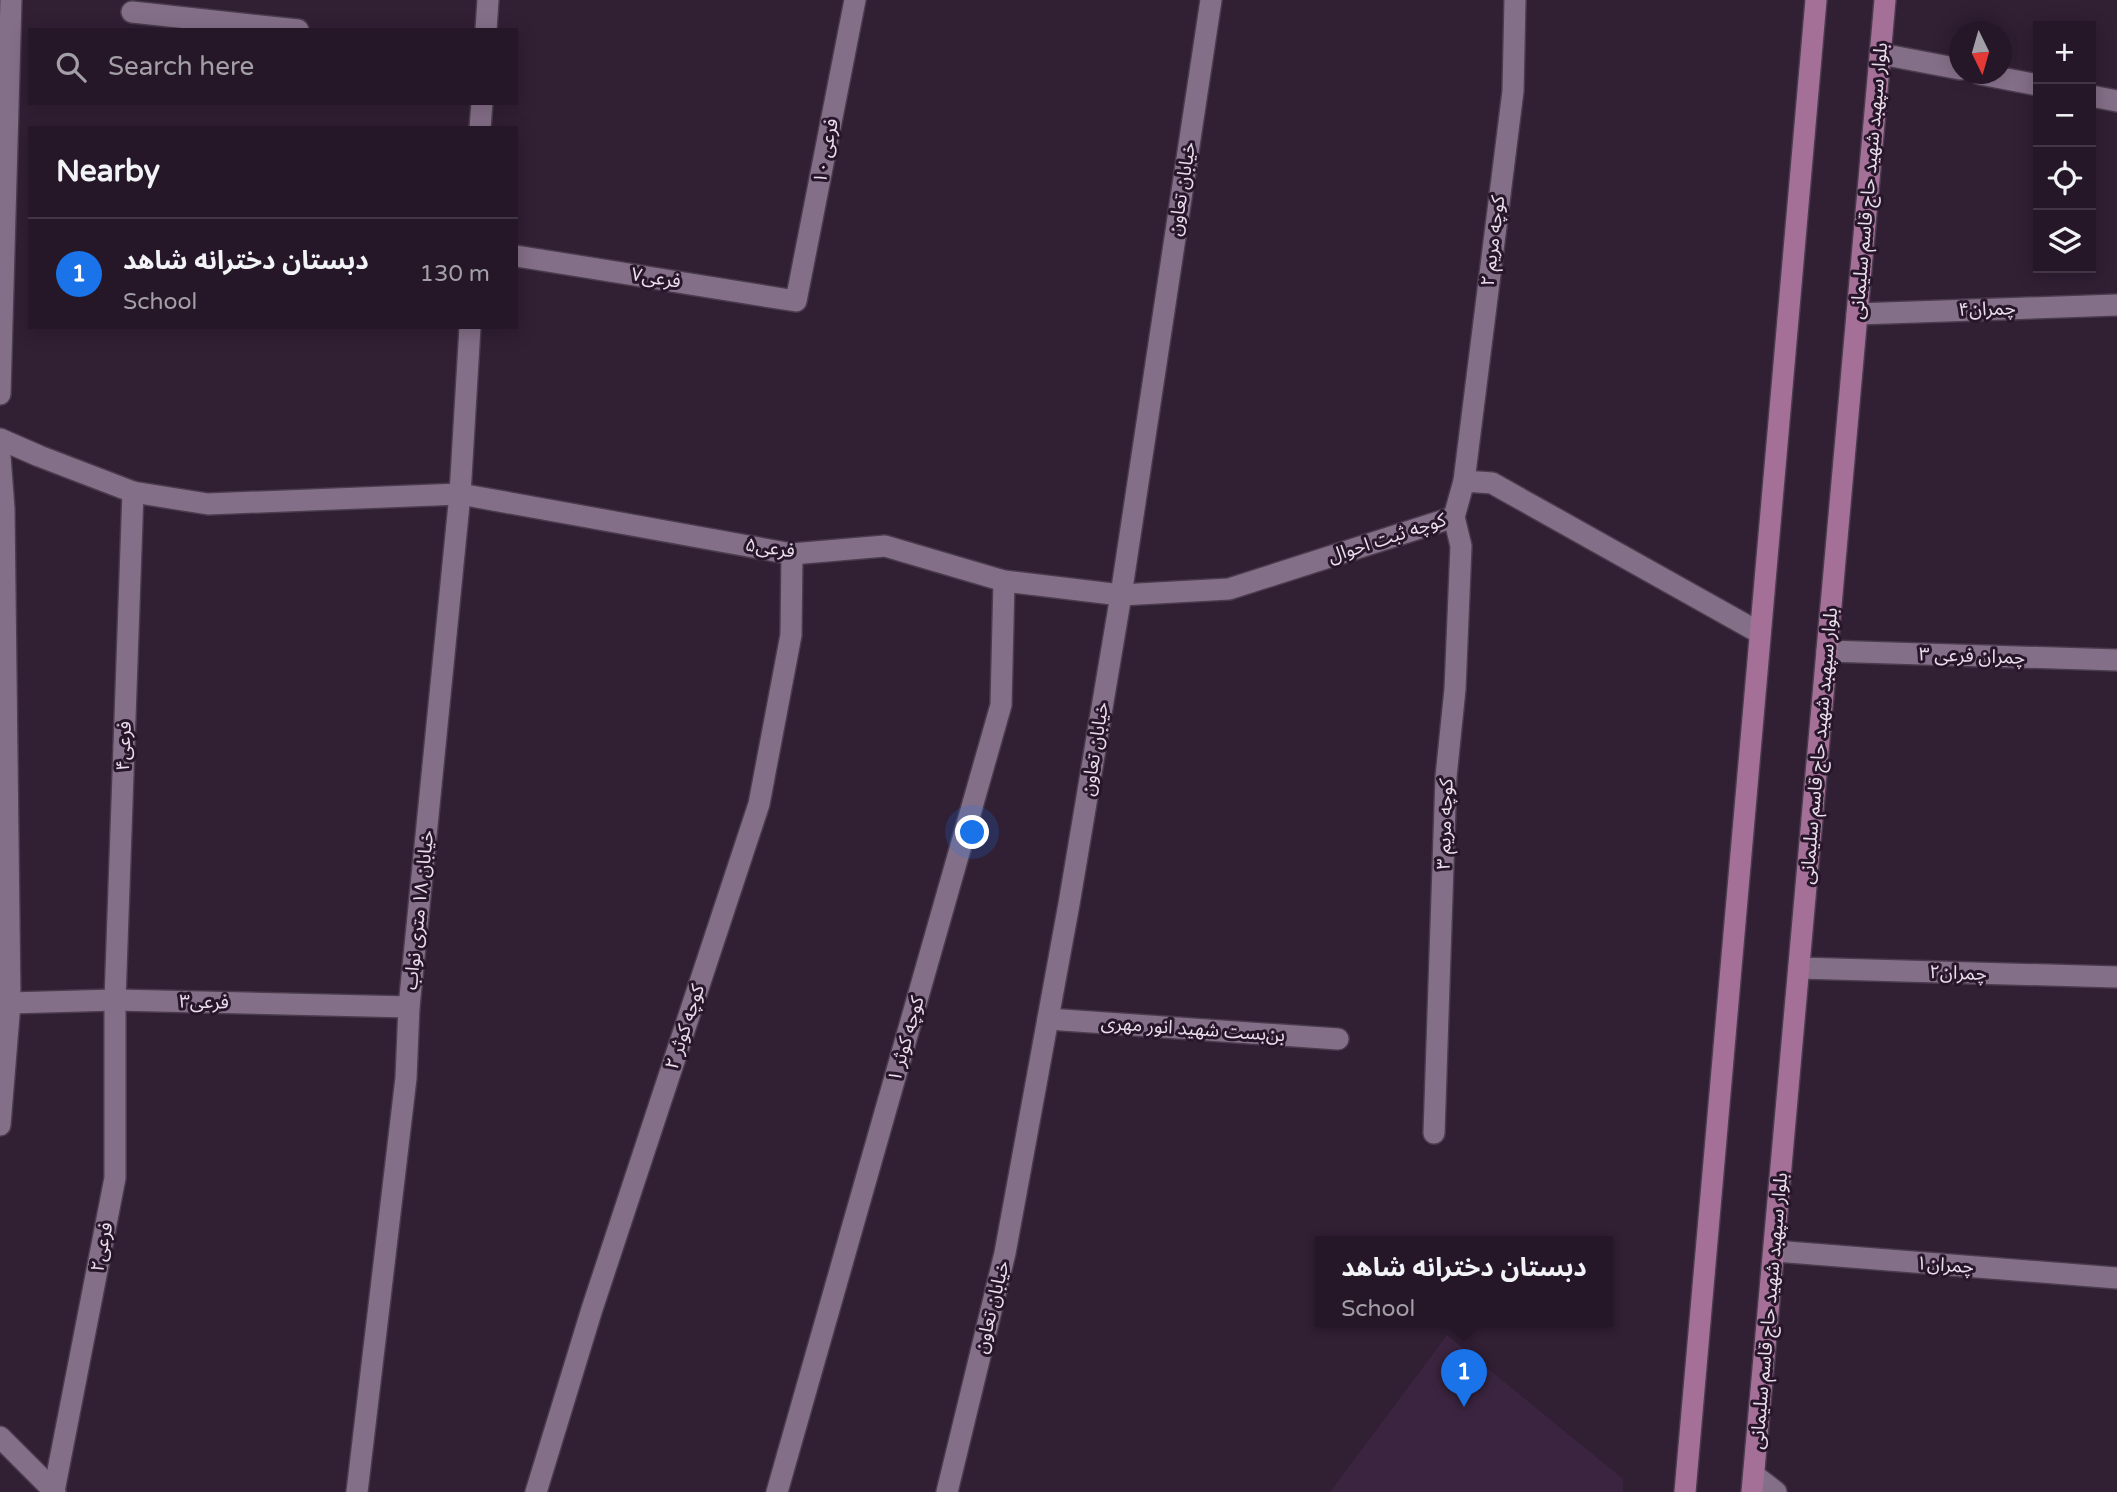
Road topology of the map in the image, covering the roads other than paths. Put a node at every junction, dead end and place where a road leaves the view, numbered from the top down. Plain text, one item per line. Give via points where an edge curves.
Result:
1 (11, 0) edge
2 (488, 0) edge
3 (855, 0) edge
4 (1211, 0) edge
5 (1515, 0) edge
6 (1816, 0) edge
7 (1885, 0) edge
8 (132, 12) dead end
9 (280, 28) edge
10 (486, 28) edge
11 (1881, 54) junction
12 (1949, 67) edge
13 (2012, 80) edge
14 (2033, 84) edge
15 (2096, 97) edge
16 (2117, 101) edge
17 (482, 105) edge
18 (480, 126) edge
19 (518, 256) edge
20 (796, 301) joint
21 (2117, 305) edge
22 (1857, 314) junction
23 (470, 329) edge
24 (0, 394) edge
25 (0, 439) edge
26 (0, 456) edge
27 (1464, 481) junction
28 (133, 492) junction
29 (460, 494) junction
30 (1454, 517) junction
31 (792, 554) junction
32 (1004, 581) junction
33 (1121, 595) junction
34 (1760, 633) junction
35 (1827, 652) junction
36 (2117, 660) edge
37 (1799, 968) junction
38 (2117, 977) edge
39 (115, 1000) junction
40 (5, 1002) edge
41 (409, 1007) junction
42 (1048, 1019) junction
43 (1338, 1039) dead end
44 (0, 1125) edge
45 (1434, 1133) dead end
46 (1774, 1251) junction
47 (2117, 1278) edge
48 (0, 1437) edge
49 (1753, 1483) edge
50 (54, 1491) edge
51 (357, 1492) edge
52 (536, 1492) edge
53 (777, 1492) edge
54 (947, 1492) edge
55 (1685, 1492) edge
56 (1776, 1492) edge

1 - 24 street
2 - 10 street
3 - 20 street, فرعی ۱۰
4 - 33 street, خیابان تعاون
5 - 27 street, کوچه مریم ۲ via 1513,91
6 - 34 main road
7 - 11 main road, بلوار سپهبد شهید حاج قاسم سلیمانی
8 - 9 street
11 - 12 street
11 - 22 main road, بلوار سپهبد شهید حاج قاسم سلیمانی
13 - 14 street
15 - 16 street
17 - 18 street
19 - 20 street, فرعی۷
21 - 22 street, چمران۴
22 - 35 main road, بلوار سپهبد شهید حاج قاسم سلیمانی
23 - 29 street, خیابان ۱۸ متری نواب
25 - 28 street
26 - 40 street via 4,509
27 - 30 street, کوچه ثبت احوال
27 - 34 street via 1492,483
28 - 29 street via 208,503
28 - 39 street, فرعی۴
29 - 31 street, فرعی۵
29 - 41 street, خیابان ۱۸ متری نواب
30 - 33 street, کوچه ثبت احوال via 1229,589
30 - 45 street, کوچه مریم ۳ via 1461,546 1446,778
31 - 32 street, فرعی۵ via 885,546
31 - 52 street, کوچه کوثر ۲ via 791,635 759,804
32 - 33 street, فرعی۵
32 - 53 street, کوچه کوثر ۱ via 1001,705
33 - 42 street, خیابان تعاون
34 - 55 main road
35 - 36 street, چمران فرعی ۳
35 - 37 main road, بلوار سپهبد شهید حاج قاسم سلیمانی
37 - 38 street, چمران۲
37 - 46 main road, بلوار سپهبد شهید حاج قاسم سلیمانی
39 - 40 street, فرعی۳
39 - 41 street, فرعی۳
39 - 50 street, فرعی۲ via 115,1178
40 - 44 street
41 - 51 street, خیابان ۱۸ متری نواب via 404,1092
42 - 43 street, بن‌بست شهید انور مهری
42 - 54 street, خیابان تعاون via 1005,1253
46 - 47 street, چمران۱
46 - 49 main road, بلوار سپهبد شهید حاج قاسم سلیمانی
48 - 50 street
49 - 56 street

